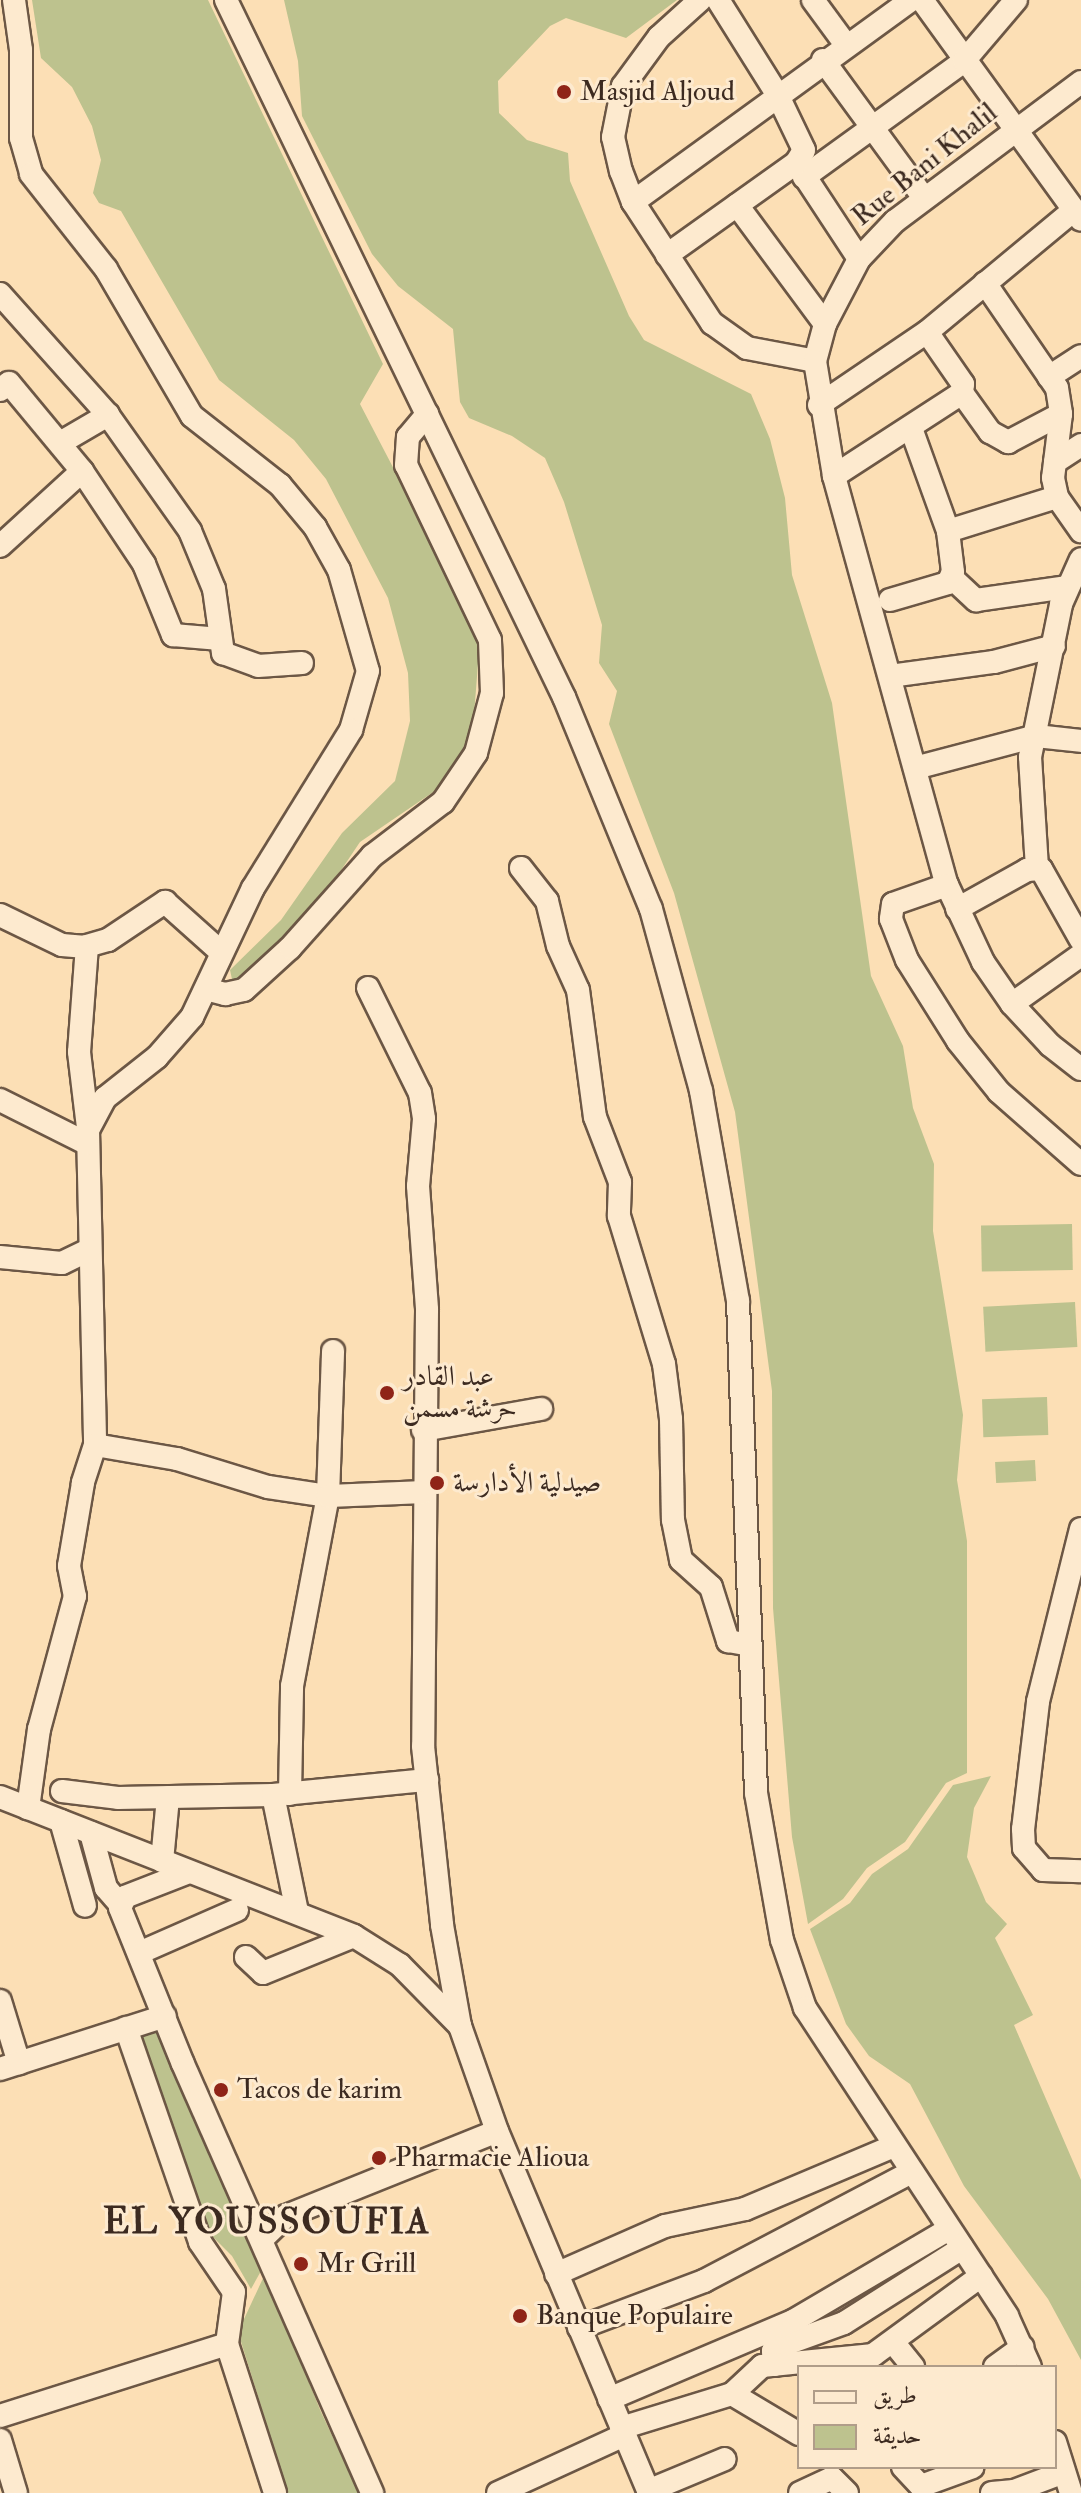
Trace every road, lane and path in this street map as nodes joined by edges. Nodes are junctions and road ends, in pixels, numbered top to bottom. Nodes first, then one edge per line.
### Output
1 (14, 0) edge
2 (226, 0) edge
3 (813, 0) edge
4 (911, 0) edge
5 (922, 0) edge
6 (1016, 0) edge
7 (702, 1) edge
8 (846, 45) junction
9 (823, 60) junction
10 (964, 61) junction
11 (1081, 82) edge
12 (777, 94) junction
13 (873, 126) junction
14 (1016, 129) junction
15 (800, 170) junction
16 (924, 198) junction
17 (633, 202) junction
18 (737, 205) junction
19 (1078, 215) edge
20 (667, 255) junction
21 (859, 259) junction
22 (985, 283) junction
23 (0, 294) edge
24 (825, 324) junction
25 (927, 332) junction
26 (1081, 356) edge
27 (815, 361) junction
28 (1049, 377) junction
29 (0, 390) edge
30 (962, 393) junction
31 (819, 405) junction
32 (427, 414) junction
33 (1061, 414) junction
34 (108, 415) junction
35 (911, 428) junction
36 (60, 443) junction
37 (1081, 445) edge
38 (1055, 462) junction
39 (82, 471) junction
40 (834, 476) junction
41 (1057, 497) junction
42 (948, 531) junction
43 (1081, 531) edge
44 (0, 546) edge
45 (1081, 559) edge
46 (952, 578) junction
47 (1066, 587) junction
48 (890, 600) dead end
49 (220, 639) junction
50 (1054, 646) junction
51 (302, 663) dead end
52 (890, 676) junction
53 (1036, 736) junction
54 (1081, 741) edge
55 (915, 768) junction
56 (521, 868) dead end
57 (1037, 868) junction
58 (947, 885) junction
59 (957, 909) junction
60 (0, 915) edge
61 (1081, 940) edge
62 (87, 946) junction
63 (221, 952) junction
64 (1081, 955) edge
65 (368, 988) dead end
66 (206, 989) junction
67 (1012, 1004) junction
68 (1081, 1069) edge
69 (0, 1100) edge
70 (87, 1136) junction
71 (1081, 1164) edge
72 (89, 1250) junction
73 (0, 1257) edge
74 (333, 1351) dead end
75 (541, 1409) dead end
76 (423, 1430) junction
77 (95, 1445) junction
78 (425, 1492) junction
79 (328, 1496) junction
80 (1081, 1529) edge
81 (751, 1645) junction
82 (427, 1780) junction
83 (62, 1791) dead end
84 (281, 1795) junction
85 (0, 1797) edge
86 (168, 1797) junction
87 (28, 1808) junction
88 (61, 1821) junction
89 (91, 1833) junction
90 (162, 1861) junction
91 (1081, 1871) edge
92 (189, 1872) junction
93 (120, 1904) junction
94 (85, 1906) dead end
95 (237, 1910) dead end
96 (297, 1912) junction
97 (354, 1936) junction
98 (139, 1953) junction
99 (246, 1957) dead end
100 (0, 2001) edge
101 (165, 2016) junction
102 (460, 2026) junction
103 (126, 2028) junction
104 (10, 2066) edge
105 (497, 2131) junction
106 (894, 2146) junction
107 (912, 2172) junction
108 (949, 2229) junction
109 (262, 2239) junction
110 (962, 2248) junction
111 (556, 2274) junction
112 (981, 2276) junction
113 (579, 2328) junction
114 (893, 2342) junction
115 (227, 2344) junction
116 (1026, 2357) edge
117 (774, 2365) junction
118 (911, 2365) edge
119 (1001, 2365) edge
120 (732, 2394) junction
121 (609, 2399) junction
122 (0, 2416) edge
123 (623, 2432) junction
124 (797, 2433) edge
125 (0, 2440) edge
126 (1057, 2449) edge
127 (725, 2459) dead end
128 (905, 2469) edge
129 (969, 2469) edge
130 (1067, 2482) edge
131 (688, 2485) edge
132 (923, 2490) edge
133 (649, 2492) edge
134 (16, 2493) edge
135 (275, 2493) edge
136 (372, 2493) edge
137 (498, 2493) edge
138 (800, 2493) edge
139 (847, 2493) edge
140 (992, 2493) edge

1 - 63 street
2 - 32 street
3 - 8 street
4 - 8 street
5 - 10 street
6 - 10 street
7 - 12 street
7 - 17 street
8 - 9 street
9 - 12 street
9 - 13 street
10 - 13 street
10 - 14 street
11 - 14 street, Rue Bani Khalil
12 - 15 street
12 - 17 street
13 - 15 street
13 - 16 street
14 - 16 street, Rue Bani Khalil
14 - 19 street
15 - 18 street
15 - 21 street
16 - 21 street, Rue Bani Khalil
17 - 20 street
18 - 20 street
18 - 24 street
19 - 22 street
20 - 27 street
21 - 24 street, Rue Bani Khalil
22 - 25 street
22 - 28 street
23 - 34 street
24 - 27 street, Rue Bani Khalil
25 - 30 street
25 - 31 street
26 - 28 street
27 - 31 street
28 - 33 street
29 - 36 street
30 - 33 street
30 - 35 street
31 - 40 street
32 - 66 street
32 - 81 street
33 - 38 street
34 - 36 street
34 - 49 street
35 - 40 street
35 - 42 street
36 - 39 street
37 - 38 street
38 - 41 street
39 - 44 street
39 - 49 street
40 - 52 street
41 - 42 street
41 - 43 street
42 - 46 street
45 - 47 street
46 - 47 street
46 - 48 street
47 - 50 street
49 - 51 street
50 - 52 street
50 - 53 street
52 - 55 street
53 - 54 street
53 - 55 street
53 - 57 street
55 - 58 street
56 - 81 street
57 - 59 street
57 - 61 street
58 - 59 street
58 - 71 street
59 - 67 street
60 - 62 street
62 - 63 street
62 - 70 street
63 - 66 street
64 - 67 street
65 - 76 street
66 - 70 street
67 - 68 street
69 - 70 street
70 - 72 street
72 - 73 street
72 - 77 street
74 - 79 street
75 - 76 street
76 - 78 street
77 - 79 street
77 - 87 street
78 - 79 street
78 - 82 street
79 - 84 street
80 - 91 street
81 - 106 street
82 - 84 street
82 - 102 street
83 - 86 street
84 - 86 street
84 - 96 street
85 - 87 street
86 - 90 street
87 - 88 street
88 - 89 street
88 - 94 street
89 - 90 street
89 - 93 street
90 - 92 street
92 - 93 street
92 - 96 street
93 - 98 street
95 - 98 street
96 - 97 street
97 - 99 street
97 - 102 street
98 - 101 street
100 - 104 street
101 - 103 street
101 - 109 street
102 - 105 street
103 - 104 street
103 - 115 street
105 - 109 street
105 - 111 street
106 - 107 street
106 - 111 street
107 - 108 street
107 - 113 street
108 - 110 street
108 - 121 street
109 - 136 street
110 - 112 street
110 - 117 street
111 - 113 street
112 - 114 street
112 - 116 street
113 - 121 street
114 - 117 street
114 - 118 street
115 - 122 street
115 - 135 street
116 - 119 street
117 - 120 street
120 - 123 street
120 - 124 street
121 - 123 street
123 - 133 street
123 - 137 street
125 - 134 street
126 - 130 street
127 - 131 street
128 - 132 street
129 - 132 street
130 - 140 street
131 - 133 street
138 - 139 street

